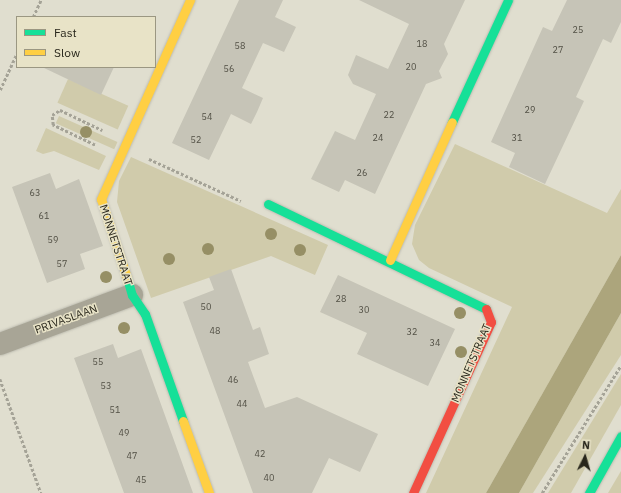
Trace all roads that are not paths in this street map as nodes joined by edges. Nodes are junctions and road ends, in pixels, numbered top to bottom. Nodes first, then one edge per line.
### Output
1 (190, 0) edge
2 (508, 0) edge
3 (268, 204) road end
4 (390, 260) junction
5 (132, 294) junction
6 (0, 344) edge
7 (621, 436) edge
8 (209, 493) edge
9 (413, 493) edge
10 (589, 493) edge

1 - 5 street, MONNETSTRAAT
2 - 4 street
3 - 4 street, MONNETSTRAAT
4 - 9 street, MONNETSTRAAT
5 - 6 street, PRIVASLAAN
5 - 8 street, MONNETSTRAAT
7 - 10 street

